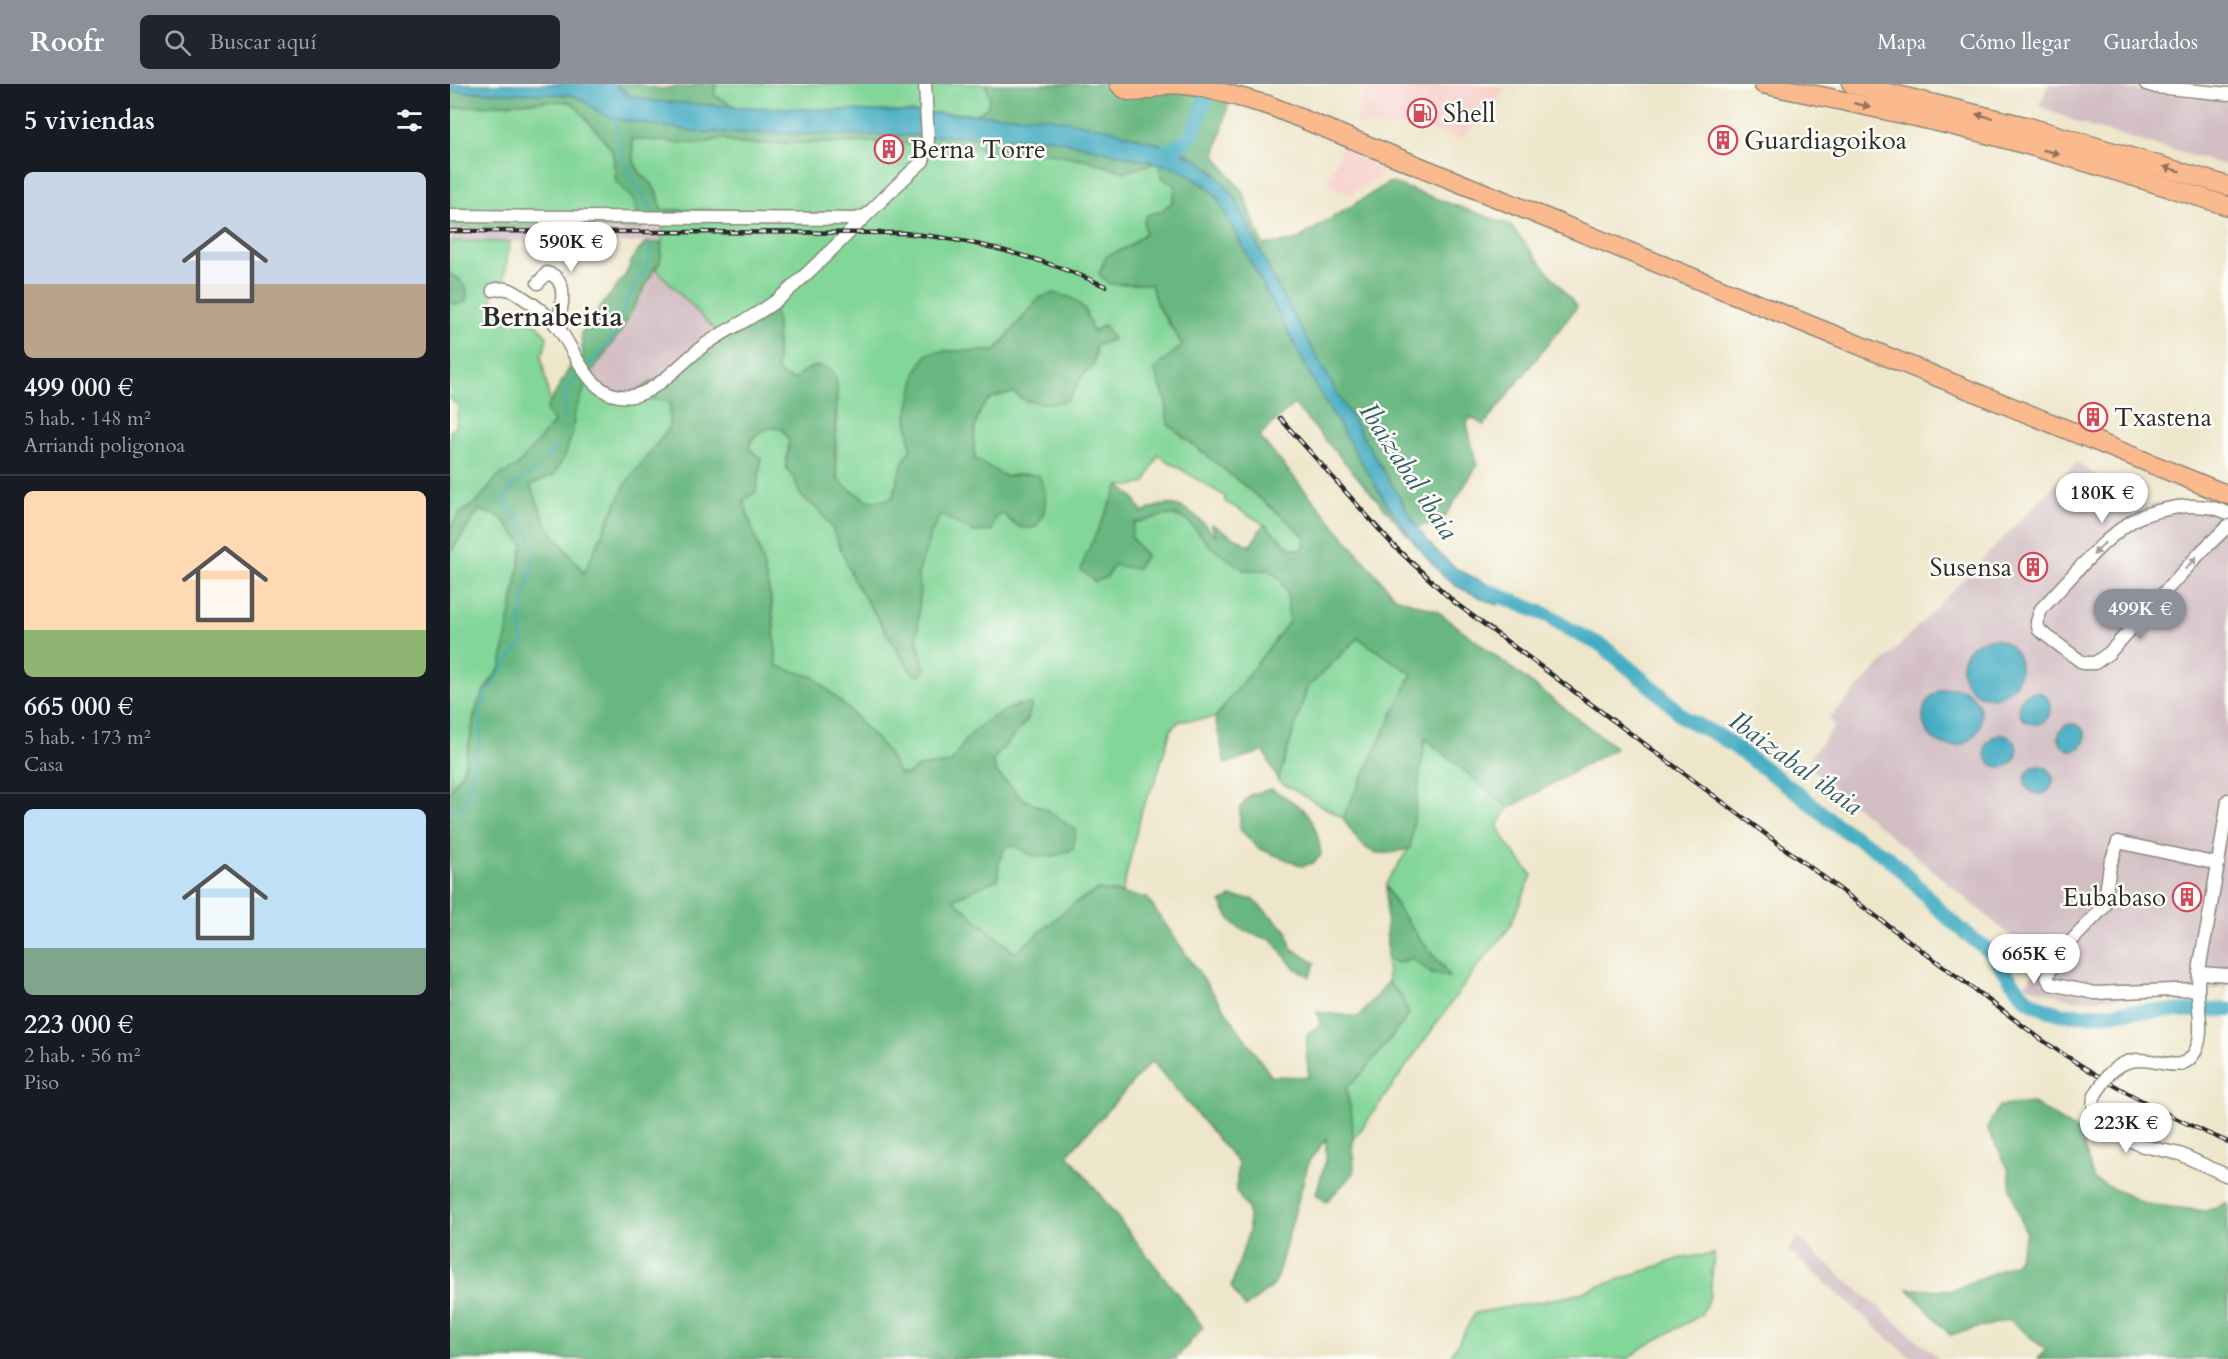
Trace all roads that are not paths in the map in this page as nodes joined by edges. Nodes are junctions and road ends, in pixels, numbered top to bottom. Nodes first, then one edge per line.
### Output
1 (925, 84) edge
2 (1119, 84) edge
3 (1764, 84) edge
4 (1852, 84) edge
5 (2146, 84) edge
6 (1189, 85) edge
7 (1150, 86) edge
8 (2228, 94) edge
9 (2228, 186) edge
10 (2228, 206) edge
11 (868, 214) junction
12 (450, 216) edge
13 (538, 283) dead end
14 (494, 290) dead end
15 (556, 325) junction
16 (2228, 495) edge
17 (2208, 507) junction
18 (2228, 513) edge
19 (2228, 526) edge
20 (2217, 536) junction
21 (2228, 800) edge
22 (2218, 864) junction
23 (2200, 973) junction
24 (2228, 975) edge
25 (2198, 994) junction
26 (2228, 1176) edge

1 - 11 street
2 - 7 highway
3 -> 10 highway
9 -> 4 highway
5 - 8 street
6 - 7 highway
6 - 16 highway
11 - 12 street
11 - 15 street
13 - 15 street
14 - 15 street
17 - 18 street
17 - 20 street
17 -> 20 street
19 - 20 street
21 - 22 street
22 - 23 street
22 - 25 street
23 - 24 street
23 - 25 street
25 - 26 street, bridge

